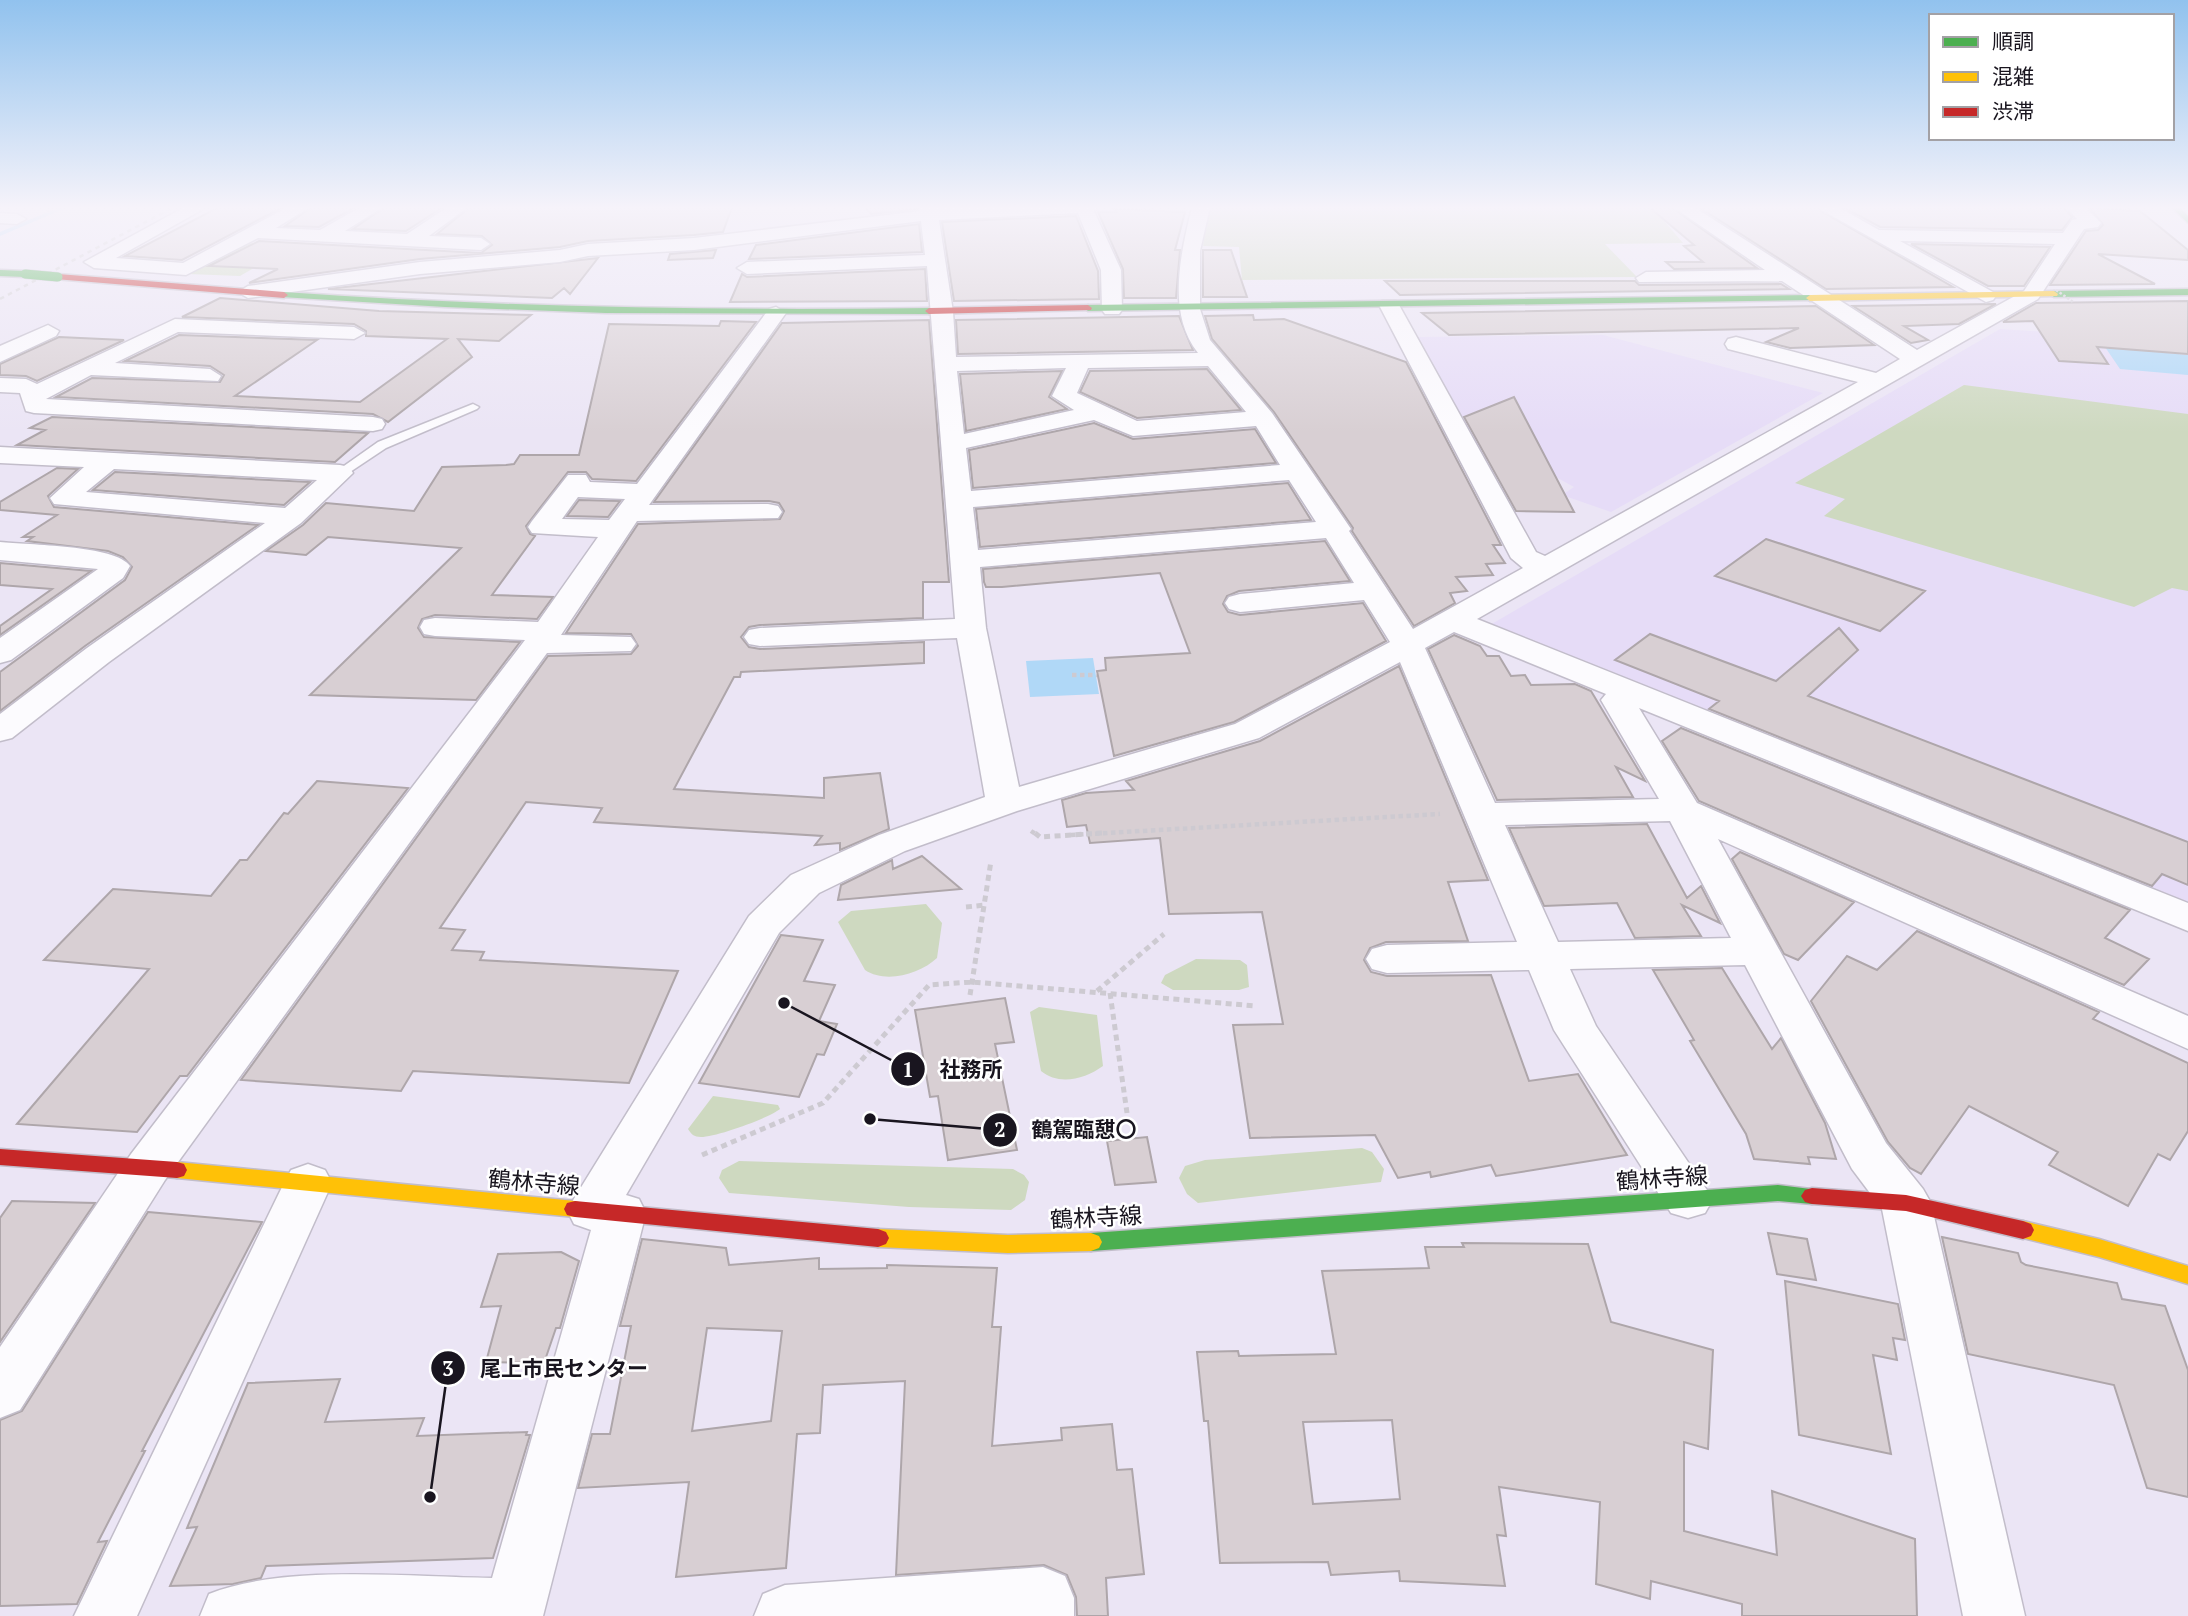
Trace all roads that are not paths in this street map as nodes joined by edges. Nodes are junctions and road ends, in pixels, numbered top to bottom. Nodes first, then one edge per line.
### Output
1 (127, 282) edge
2 (312, 282) edge
3 (789, 282) edge
4 (940, 282) edge
5 (1111, 282) edge
6 (1190, 282) edge
7 (1801, 282) edge
8 (1961, 282) edge
9 (2049, 282) edge
10 (248, 292) junction
11 (2044, 292) junction
12 (2188, 292) edge
13 (1986, 296) junction
14 (1826, 298) junction
15 (1389, 306) junction
16 (1190, 309) junction
17 (1112, 310) junction
18 (943, 312) junction
19 (782, 313) junction
20 (343, 329) dead end
21 (48, 331) dead end
22 (1736, 344) dead end
23 (0, 355) edge
24 (1215, 359) junction
25 (1917, 360) junction
26 (1080, 362) junction
27 (945, 364) junction
28 (88, 368) junction
29 (196, 372) dead end
30 (1880, 382) junction
31 (0, 385) edge
32 (37, 406) junction
33 (472, 407) dead end
34 (1097, 412) junction
35 (1263, 418) junction
36 (373, 424) dead end
37 (952, 444) junction
38 (0, 455) edge
39 (106, 463) junction
40 (1298, 471) junction
41 (340, 473) junction
42 (959, 500) junction
43 (630, 511) junction
44 (291, 517) junction
45 (753, 517) dead end
46 (1337, 529) junction
47 (0, 551) edge
48 (966, 560) junction
49 (1544, 567) junction
50 (1373, 590) junction
51 (1240, 603) dead end
52 (1452, 620) junction
53 (435, 627) dead end
54 (971, 628) junction
55 (760, 637) dead end
56 (542, 638) junction
57 (620, 644) dead end
58 (1408, 645) junction
59 (0, 653) edge
60 (1628, 689) junction
61 (0, 731) edge
62 (999, 805) junction
63 (1683, 810) junction
64 (1483, 813) junction
65 (2188, 918) edge
66 (1759, 951) junction
67 (1544, 955) junction
68 (1387, 959) dead end
69 (2188, 1034) edge
70 (0, 1157) edge
71 (148, 1167) junction
72 (308, 1184) junction
73 (1688, 1199) junction
74 (1906, 1203) junction
75 (606, 1211) junction
76 (2188, 1275) edge
77 (0, 1393) edge
78 (523, 1613) edge
79 (106, 1616) edge
80 (231, 1616) edge
81 (785, 1616) edge
82 (1043, 1616) edge
83 (1994, 1616) edge

1 - 10 main road, bridge
2 - 10 street
3 - 19 street
4 - 18 street
5 - 17 street
6 - 16 street
7 - 14 street
8 - 13 street
9 - 11 street
10 - 19 main road
11 - 12 main road
11 - 13 main road
11 - 25 street
13 - 14 main road
14 - 15 main road
14 - 25 street
15 - 16 main road
15 - 49 street
16 - 17 main road
16 - 24 street
17 - 18 main road
18 - 19 main road
18 - 27 street
19 - 43 street
20 - 28 street
21 - 23 street
22 - 30 street
24 - 26 street
24 - 35 street
25 - 30 street
26 - 27 street
26 - 34 street
27 - 37 street
28 - 29 street
28 - 32 street
30 - 49 street
31 - 32 street
32 - 36 street
33 - 41 lane
34 - 35 street
34 - 37 street
35 - 40 street
37 - 42 street
38 - 39 street
39 - 41 street
39 - 44 street
40 - 42 street
40 - 46 street
41 - 44 street
42 - 48 street
43 - 43 street
43 - 45 street
43 - 56 street
44 - 61 street
46 - 48 street
46 - 50 street
47 - 59 street
48 - 54 street
49 - 52 street
50 - 51 street
50 - 58 street
52 - 58 street
52 - 60 street
53 - 56 street
54 - 55 street
54 - 62 street
56 - 57 street
56 - 71 street
58 - 62 street
58 - 64 street
60 - 63 street
60 - 65 street
62 - 75 street
63 - 64 street
63 - 66 street
63 - 69 street
64 - 67 street
66 - 67 street
66 - 74 street
67 - 68 street
67 - 73 street
70 - 71 main road, 鶴林寺線
71 - 72 main road, 鶴林寺線
71 - 77 street
72 - 75 main road, 鶴林寺線
72 - 79 street
73 - 74 main road, 鶴林寺線
73 - 75 main road, 鶴林寺線
74 - 76 main road, 鶴林寺線
74 - 83 street
75 - 78 street
78 - 80 street
81 - 82 street

